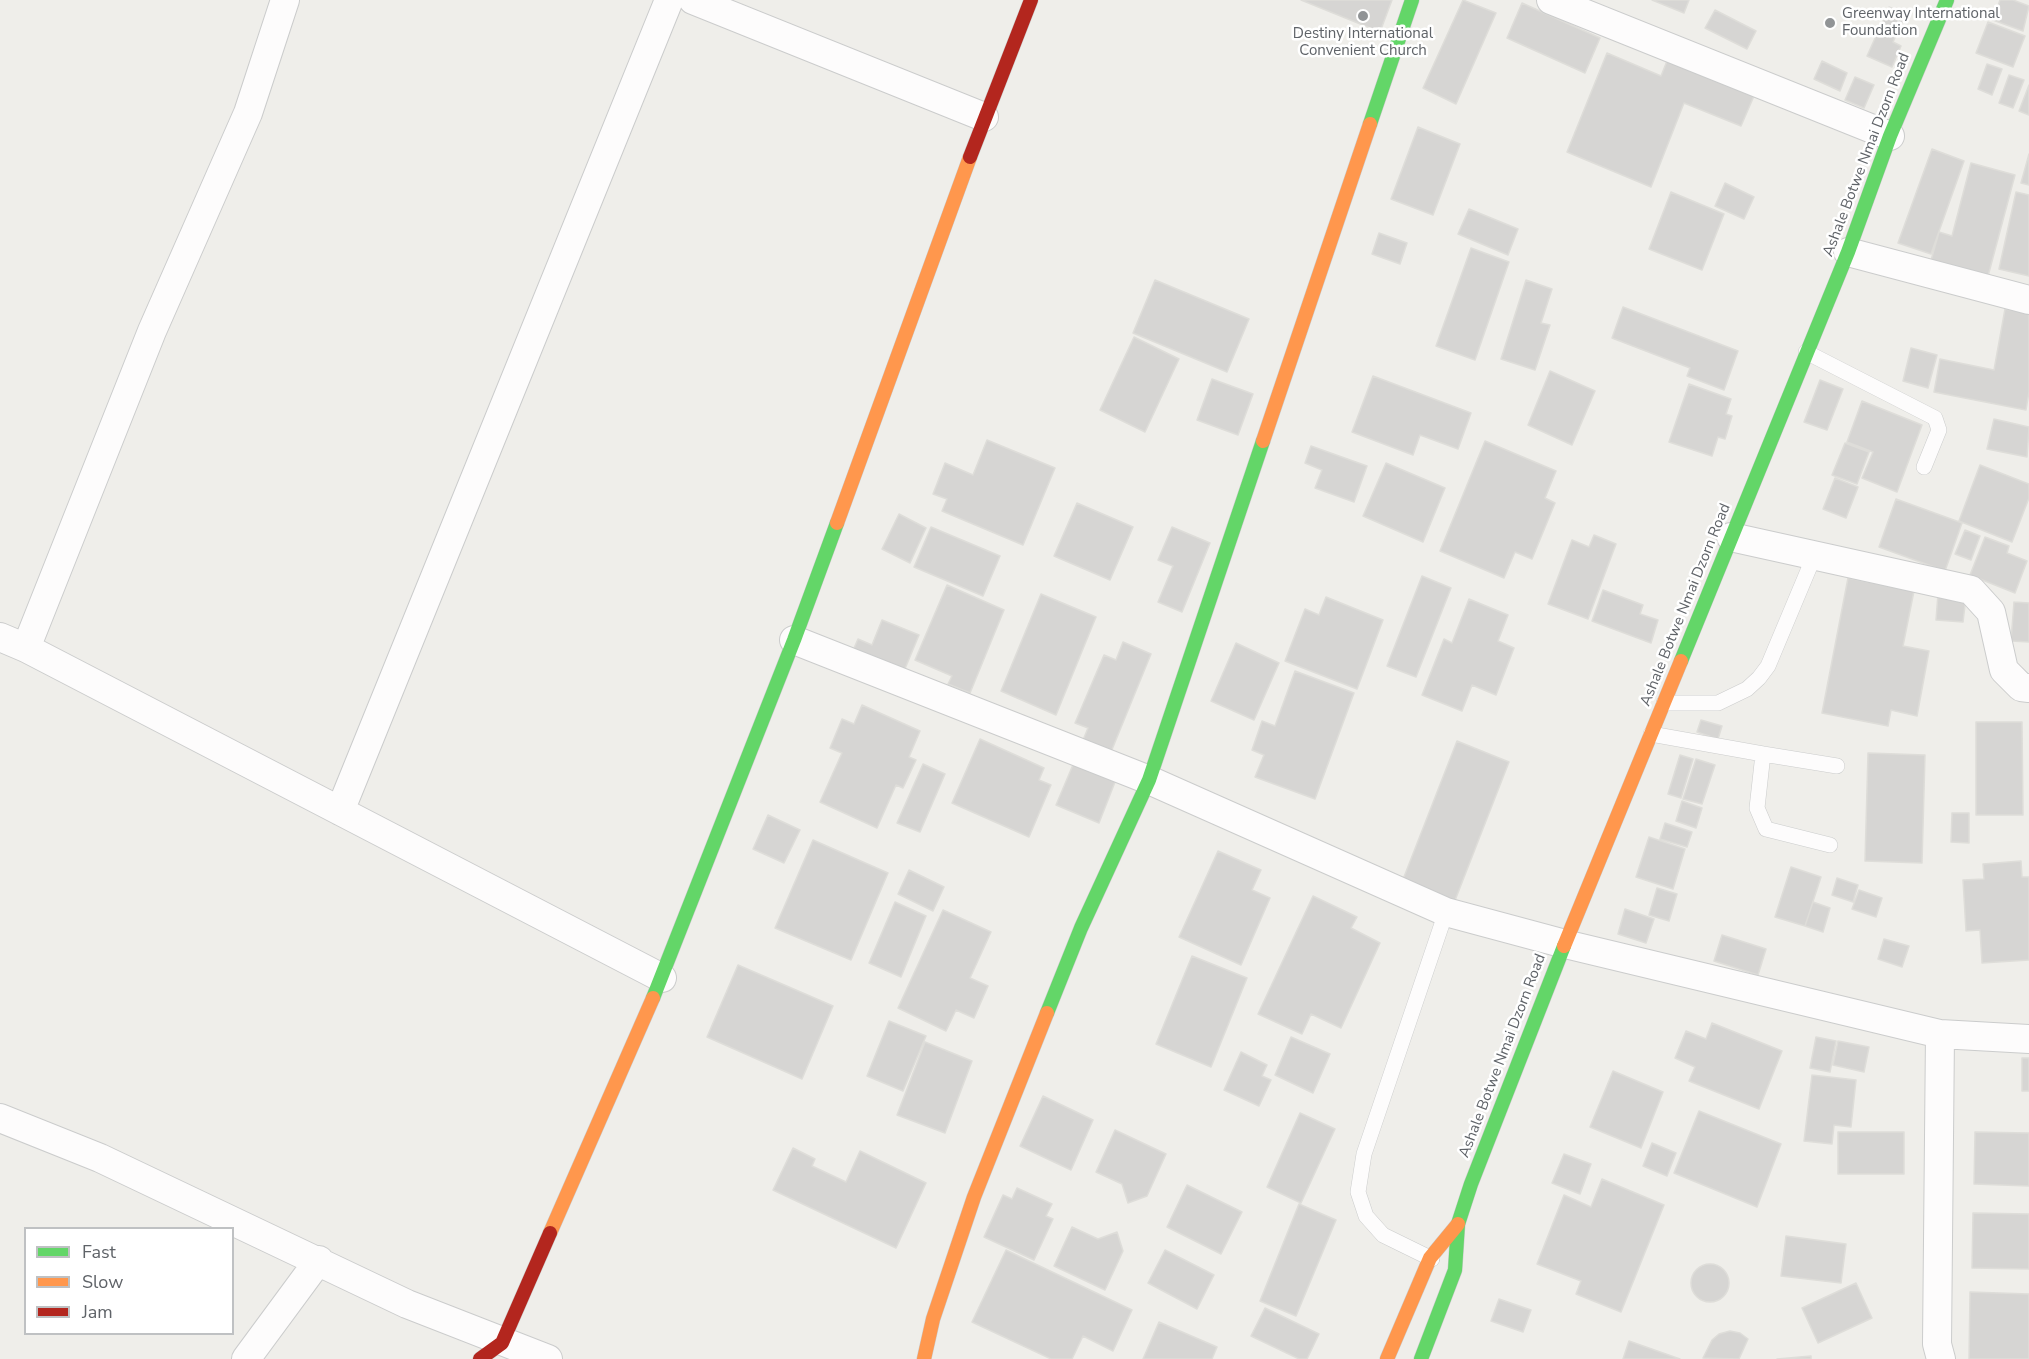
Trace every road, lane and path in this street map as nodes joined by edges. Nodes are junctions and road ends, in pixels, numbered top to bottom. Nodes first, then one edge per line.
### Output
1 (285, 0) edge
2 (669, 0) edge
3 (693, 0) edge
4 (1031, 0) edge
5 (1412, 0) edge
6 (1551, 0) edge
7 (1947, 0) edge
8 (984, 117) junction
9 (1890, 136) junction
10 (1848, 252) junction
11 (2029, 300) edge
12 (1806, 352) junction
13 (1924, 467) dead end
14 (1731, 537) junction
15 (1815, 554) junction
16 (0, 637) edge
17 (794, 640) junction
18 (26, 648) junction
19 (2029, 688) edge
20 (1664, 703) junction
21 (1651, 734) junction
22 (1763, 754) junction
23 (1837, 766) dead end
24 (1149, 780) junction
25 (340, 811) junction
26 (1830, 845) dead end
27 (1446, 912) junction
28 (1564, 944) junction
29 (662, 978) junction
30 (1940, 1034) junction
31 (2029, 1039) edge
32 (0, 1118) edge
33 (1458, 1224) junction
34 (1430, 1258) junction
35 (319, 1260) junction
36 (1455, 1270) junction
37 (491, 1351) edge
38 (246, 1359) edge
39 (548, 1359) edge
40 (924, 1359) edge
41 (1386, 1359) edge
42 (1421, 1359) edge
43 (1941, 1359) edge

1 - 18 street
2 - 25 street
3 - 8 street
4 - 8 street
5 - 24 street
6 - 9 street
7 - 9 street, Ashale Botwe Nmai Dzorn Road
8 - 17 street
9 - 10 street, Ashale Botwe Nmai Dzorn Road
10 - 11 street
10 - 12 street, Ashale Botwe Nmai Dzorn Road
12 - 13 lane
12 - 14 street, Ashale Botwe Nmai Dzorn Road
14 - 15 street
14 - 20 street, Ashale Botwe Nmai Dzorn Road
15 - 19 street
15 - 20 lane
16 - 18 street
17 - 24 street
17 - 29 street
18 - 25 street
20 - 21 street, Ashale Botwe Nmai Dzorn Road
21 - 22 lane
21 - 28 street, Ashale Botwe Nmai Dzorn Road
22 - 23 lane
22 - 26 lane
24 - 27 street
24 - 40 street
25 - 29 street
27 - 28 street
27 - 34 lane
28 - 30 street
28 - 33 street, Ashale Botwe Nmai Dzorn Road
29 - 37 street
30 - 31 street
30 - 43 street
32 - 35 street
33 - 34 street, Ashale Botwe Nmai Dzorn Road
33 - 36 street, Ashale Botwe Nmai Dzorn Road
34 - 36 lane
34 - 41 street, Ashale Botwe Nmai Dzorn Road
35 - 37 street
35 - 38 street
36 - 42 street, Ashale Botwe Nmai Dzorn Road
37 - 39 street

